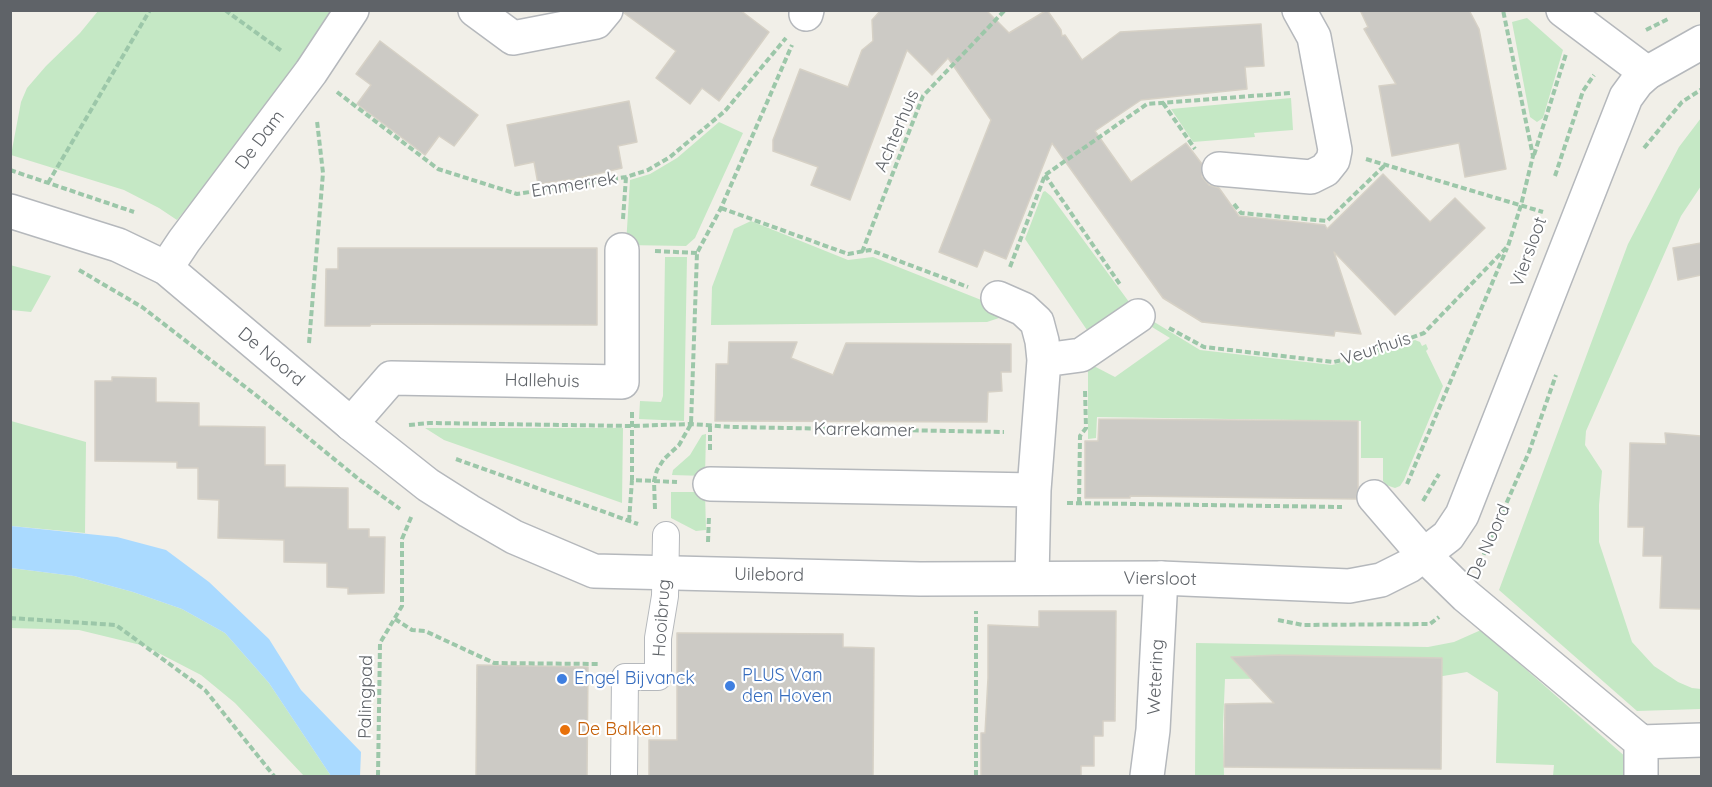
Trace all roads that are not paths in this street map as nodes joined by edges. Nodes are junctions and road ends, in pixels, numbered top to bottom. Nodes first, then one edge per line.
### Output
1 (352, 10) edge
2 (475, 10) edge
3 (606, 10) edge
4 (1299, 10) edge
5 (1570, 16) edge
6 (1701, 42) edge
7 (1647, 73) junction
8 (1219, 169) dead end
9 (10, 211) edge
10 (622, 250) road end
11 (166, 268) junction
12 (998, 298) road end
13 (1142, 310) road end
14 (1044, 360) junction
15 (351, 424) junction
16 (710, 484) dead end
17 (1034, 496) junction
18 (1385, 509) road end
19 (655, 531) road end
20 (514, 537) joint
21 (1424, 555) junction
22 (665, 572) junction
23 (1032, 578) junction
24 (1161, 578) junction
25 (1701, 740) edge
26 (1641, 742) junction
27 (624, 777) edge
28 (1147, 777) edge
29 (1641, 777) edge

1 - 11 street, De Dam
2 - 3 street
4 - 8 street
5 - 7 street
6 - 7 street, Viersloot
7 - 21 street, Viersloot
9 - 11 street, De Noord
10 - 15 street, Hallehuis
11 - 15 street, De Noord
12 - 14 street
13 - 14 street
14 - 17 street
15 - 20 street, De Noord
16 - 17 street
17 - 23 street
18 - 21 street
19 - 22 street, Hooibrug
20 - 22 street, Uilebord
21 - 24 street, Viersloot
21 - 26 street
22 - 23 street, Uilebord
22 - 27 street, Hooibrug
23 - 24 street, Viersloot
24 - 28 street, Wetering
25 - 26 street
26 - 29 street

